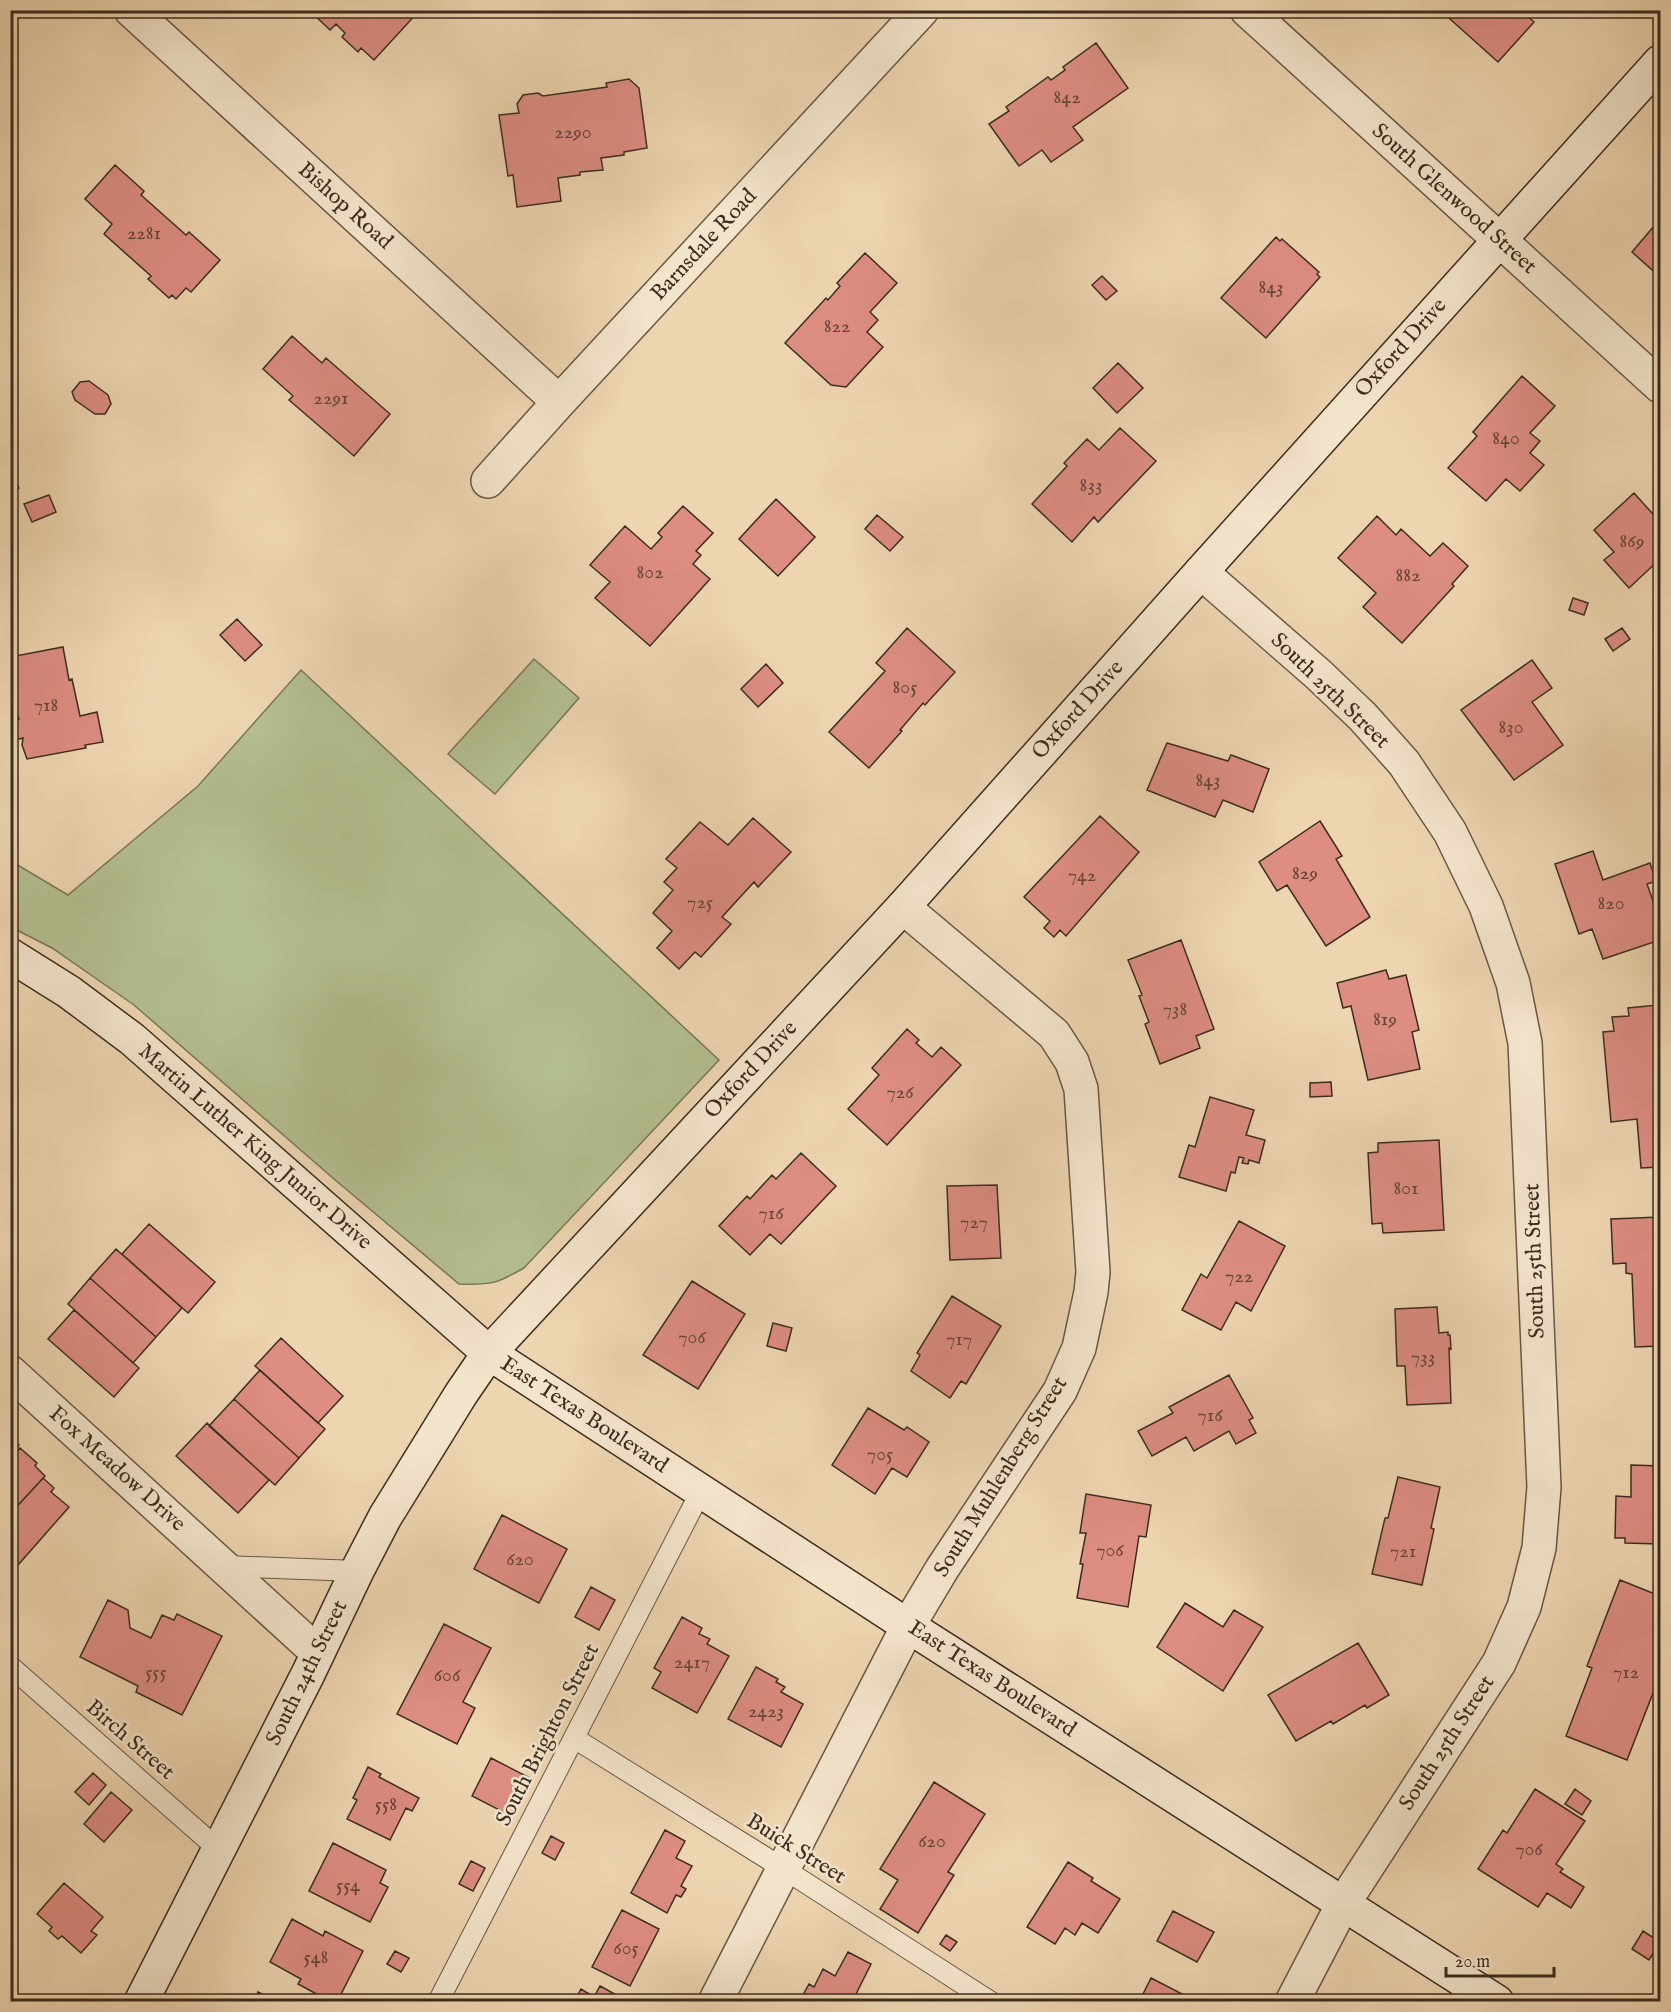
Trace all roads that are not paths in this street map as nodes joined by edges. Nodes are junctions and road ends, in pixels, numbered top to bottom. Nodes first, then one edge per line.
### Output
1 (131, 10) edge
2 (922, 10) edge
3 (1247, 10) edge
4 (1660, 62) edge
5 (1498, 240) junction
6 (1660, 386) edge
7 (559, 402) junction
8 (488, 481) dead end
9 (1201, 572) junction
10 (903, 907) junction
11 (10, 955) edge
12 (489, 1353) junction
13 (10, 1372) edge
14 (701, 1491) junction
15 (224, 1566) junction
16 (357, 1571) junction
17 (909, 1626) junction
18 (317, 1652) junction
19 (10, 1666) edge
20 (574, 1738) junction
21 (219, 1849) junction
22 (784, 1869) junction
23 (1343, 1904) junction
24 (141, 2001) edge
25 (438, 2001) edge
26 (715, 2001) edge
27 (991, 2001) edge
28 (1292, 2001) edge
29 (1497, 2001) edge

1 - 7 street, Bishop Road
2 - 7 street, Barnsdale Road
3 - 5 street, South Glenwood Street
4 - 5 street, Oxford Drive
5 - 6 street, South Glenwood Street
5 - 9 street, Oxford Drive
7 - 8 street, Barnsdale Road
9 - 10 street, Oxford Drive
9 - 23 street, South 25th Street
10 - 12 street, Oxford Drive
10 - 17 street, South Muhlenberg Street
11 - 12 street, Martin Luther King Junior Drive
12 - 14 street, East Texas Boulevard
12 - 16 street, South 24th Street
13 - 15 street, Fox Meadow Drive
14 - 17 street, East Texas Boulevard
14 - 20 lane, South Brighton Street
15 - 16 lane
15 - 18 street, Fox Meadow Drive
16 - 18 street, South 24th Street
17 - 22 street, South Muhlenberg Street
17 - 23 street, East Texas Boulevard
18 - 21 street, South 24th Street
19 - 21 lane, Birch Street
20 - 22 lane, Buick Street
20 - 25 lane, South Brighton Street
21 - 24 street, South 24th Street
22 - 26 street, South Muhlenberg Street
22 - 27 lane, Buick Street
23 - 28 street, South 25th Street
23 - 29 street, East Texas Boulevard

